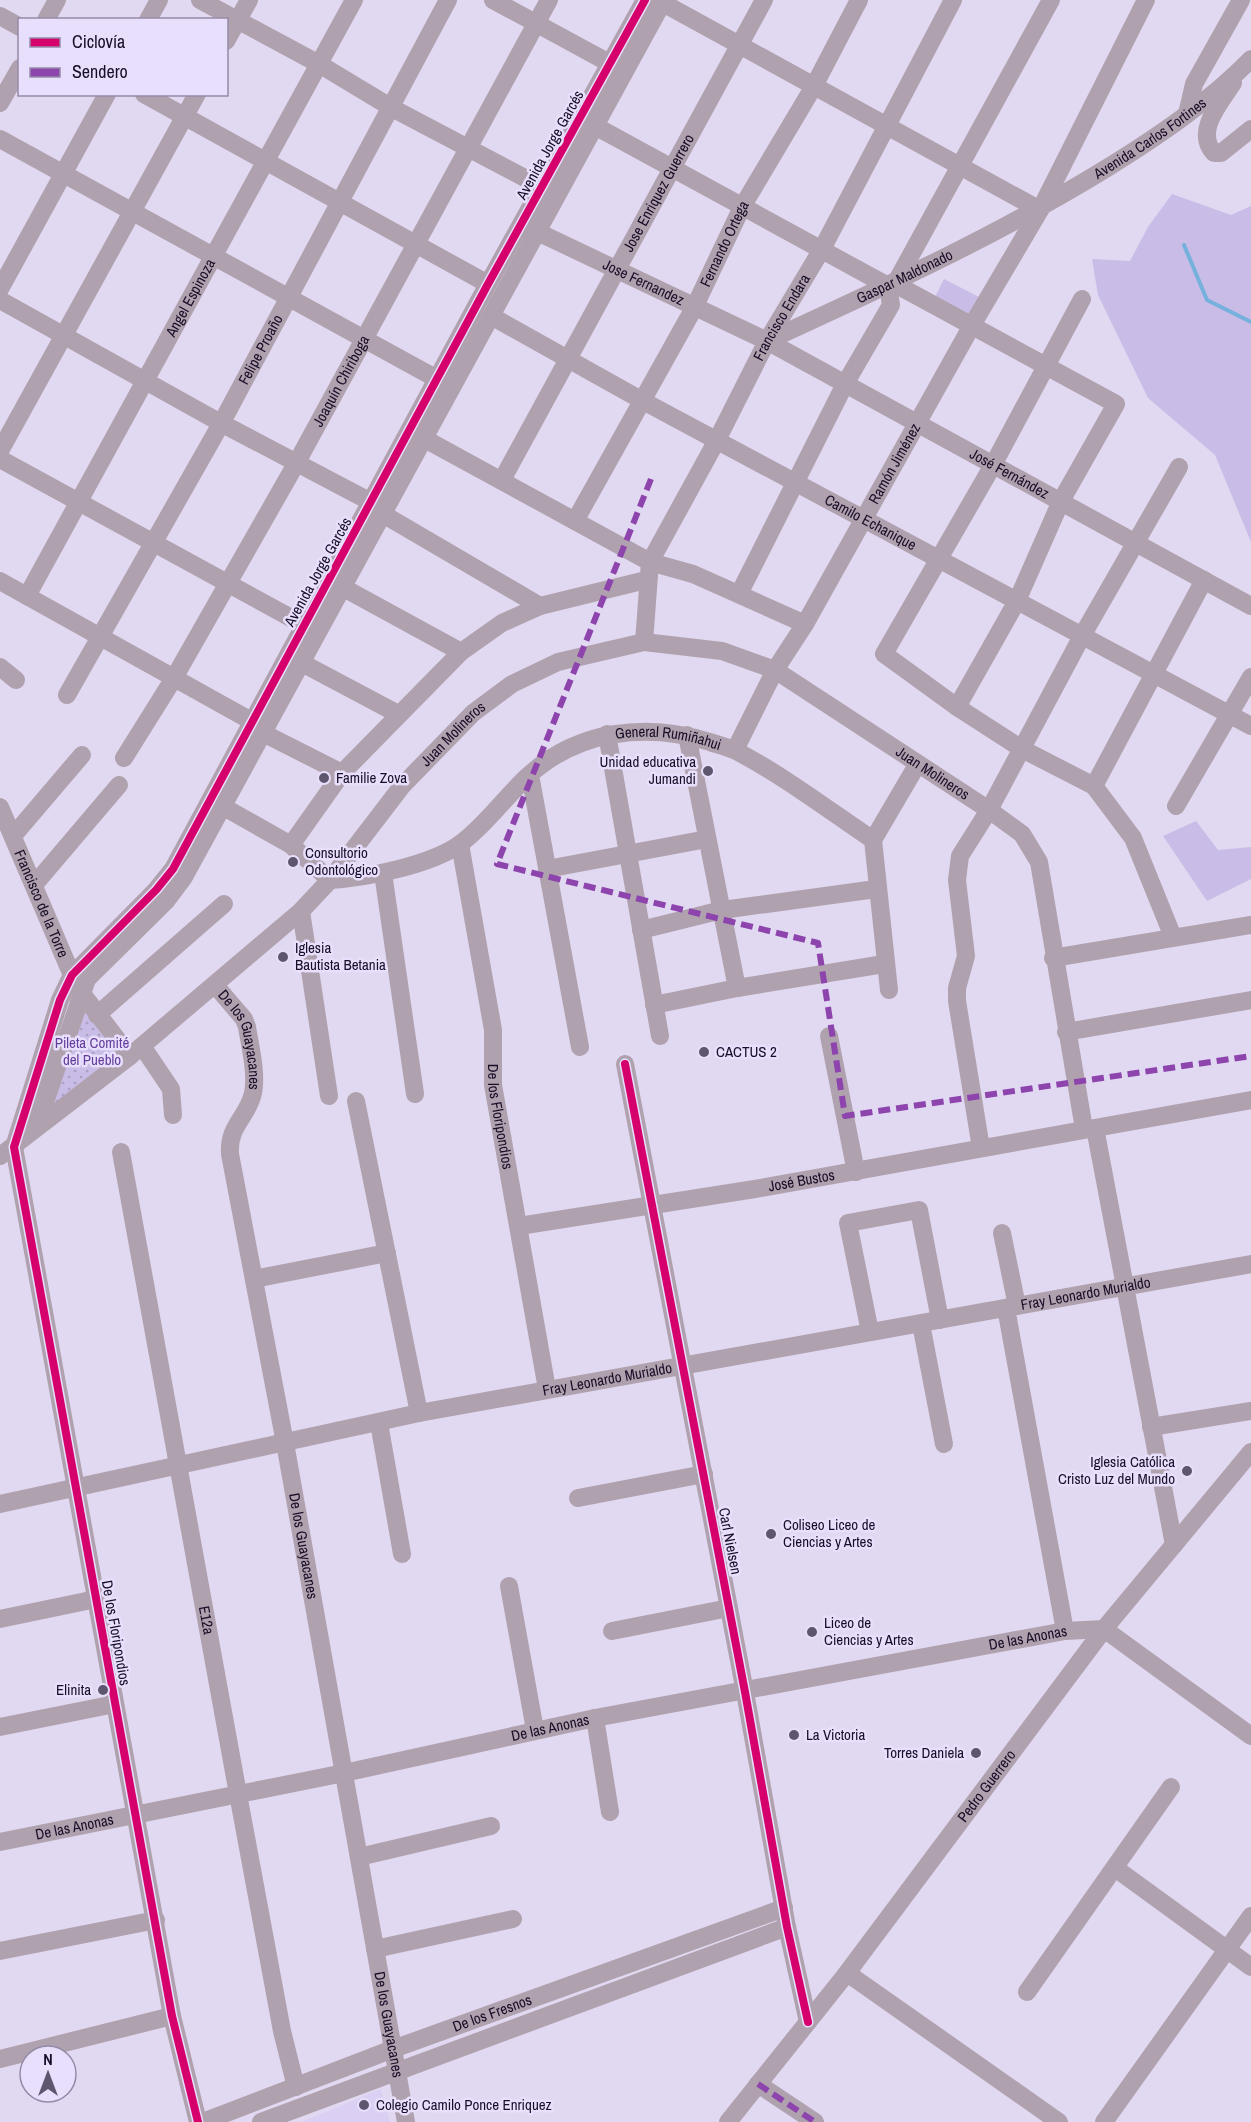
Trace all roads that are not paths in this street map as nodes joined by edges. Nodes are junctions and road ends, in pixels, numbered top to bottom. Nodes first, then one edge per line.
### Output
1 (57, 0) edge
2 (159, 0) edge
3 (200, 0) edge
4 (249, 0) edge
5 (354, 0) edge
6 (448, 0) edge
7 (493, 0) edge
8 (549, 0) edge
9 (765, 0) edge
10 (859, 0) edge
11 (953, 0) edge
12 (1051, 0) edge
13 (1146, 0) edge
14 (657, 1) edge
15 (1237, 1) edge
16 (0, 16) edge
17 (47, 18) edge
18 (149, 18) edge
19 (238, 21) junction
20 (536, 24) junction
21 (18, 26) edge
22 (228, 38) edge
23 (740, 45) junction
24 (1247, 63) edge
25 (319, 64) junction
26 (611, 64) junction
27 (18, 72) edge
28 (814, 86) junction
29 (106, 96) edge
30 (147, 96) edge
31 (196, 96) edge
32 (0, 103) edge
33 (392, 108) junction
34 (1187, 114) junction
35 (184, 117) junction
36 (595, 126) junction
37 (887, 126) junction
38 (1251, 129) edge
39 (0, 139) edge
40 (468, 148) junction
41 (266, 162) junction
42 (960, 165) junction
43 (674, 168) junction
44 (64, 173) junction
45 (542, 187) junction
46 (340, 202) junction
47 (742, 207) junction
48 (1040, 210) junction
49 (132, 211) junction
50 (529, 228) junction
51 (415, 244) junction
52 (822, 249) junction
53 (213, 256) junction
54 (616, 270) junction
55 (488, 284) junction
56 (892, 284) junction
57 (0, 289) edge
58 (288, 298) junction
59 (1082, 299) dead end
60 (0, 300) edge
61 (694, 308) junction
62 (491, 316) junction
63 (971, 327) junction
64 (64, 335) junction
65 (364, 339) junction
66 (767, 341) junction
67 (567, 359) junction
68 (1046, 368) junction
69 (437, 379) junction
70 (146, 380) junction
71 (845, 384) junction
72 (643, 400) junction
73 (222, 422) junction
74 (917, 423) junction
75 (423, 438) junction
76 (717, 440) junction
77 (0, 451) edge
78 (0, 459) edge
79 (297, 462) junction
80 (993, 465) junction
81 (1179, 467) dead end
82 (502, 480) junction
83 (795, 482) junction
84 (1061, 501) junction
85 (78, 502) junction
86 (376, 508) junction
87 (864, 519) junction
88 (575, 522) junction
89 (152, 542) junction
90 (1136, 542) junction
91 (938, 559) junction
92 (648, 571) junction
93 (1204, 580) junction
94 (0, 581) edge
95 (226, 583) junction
96 (342, 587) junction
97 (739, 594) junction
98 (27, 596) junction
99 (1017, 601) junction
100 (540, 606) junction
101 (1251, 606) edge
102 (805, 624) junction
103 (304, 625) junction
104 (1082, 636) junction
105 (99, 637) junction
106 (644, 642) junction
107 (461, 652) junction
108 (302, 663) junction
109 (0, 667) edge
110 (775, 669) junction
111 (1154, 674) junction
112 (1251, 677) edge
113 (174, 678) junction
114 (16, 680) dead end
115 (67, 695) dead end
116 (957, 707) junction
117 (1230, 713) junction
118 (398, 714) junction
119 (1251, 726) edge
120 (258, 728) junction
121 (607, 734) junction
122 (687, 735) junction
123 (1022, 749) junction
124 (735, 750) junction
125 (82, 755) dead end
126 (124, 758) dead end
127 (917, 765) junction
128 (342, 773) junction
129 (530, 775) junction
130 (119, 784) dead end
131 (1094, 786) junction
132 (222, 806) junction
133 (1176, 806) dead end
134 (0, 807) edge
135 (989, 810) junction
136 (13, 836) junction
137 (707, 839) junction
138 (873, 840) junction
139 (460, 844) junction
140 (291, 845) junction
141 (627, 854) junction
142 (547, 869) junction
143 (383, 873) junction
144 (330, 880) junction
145 (34, 885) junction
146 (876, 889) junction
147 (224, 904) dead end
148 (722, 910) junction
149 (301, 911) junction
150 (1251, 925) edge
151 (641, 930) junction
152 (1173, 937) junction
153 (1060, 957) junction
154 (884, 964) junction
155 (72, 975) junction
156 (215, 985) junction
157 (737, 988) junction
158 (889, 990) dead end
159 (81, 994) junction
160 (1251, 1000) edge
161 (654, 1005) junction
162 (97, 1014) junction
163 (1066, 1032) junction
164 (660, 1036) dead end
165 (829, 1036) dead end
166 (580, 1047) dead end
167 (136, 1051) junction
168 (626, 1064) dead end
169 (415, 1094) dead end
170 (329, 1096) dead end
171 (1251, 1100) edge
172 (356, 1101) dead end
173 (173, 1115) dead end
174 (1089, 1128) junction
175 (981, 1148) junction
176 (7, 1152) edge
177 (120, 1152) dead end
178 (856, 1172) junction
179 (652, 1204) junction
180 (519, 1226) junction
181 (1002, 1233) dead end
182 (387, 1253) junction
183 (1251, 1264) edge
184 (254, 1279) junction
185 (1125, 1286) junction
186 (1011, 1307) junction
187 (940, 1320) junction
188 (921, 1324) junction
189 (870, 1332) junction
190 (683, 1366) junction
191 (547, 1389) junction
192 (1251, 1411) edge
193 (419, 1413) junction
194 (379, 1423) junction
195 (1151, 1427) junction
196 (285, 1443) junction
197 (944, 1444) dead end
198 (1251, 1452) edge
199 (177, 1466) junction
200 (704, 1474) junction
201 (76, 1487) junction
202 (578, 1498) dead end
203 (0, 1503) edge
204 (1174, 1545) junction
205 (402, 1554) dead end
206 (509, 1586) dead end
207 (96, 1599) junction
208 (729, 1608) junction
209 (0, 1619) edge
210 (1104, 1629) junction
211 (1065, 1630) junction
212 (612, 1631) dead end
213 (745, 1692) junction
214 (115, 1704) junction
215 (595, 1718) junction
216 (0, 1727) edge
217 (535, 1730) junction
218 (1251, 1736) edge
219 (344, 1773) junction
220 (1171, 1787) dead end
221 (238, 1794) junction
222 (610, 1812) dead end
223 (135, 1815) junction
224 (491, 1826) dead end
225 (0, 1842) edge
226 (359, 1857) junction
227 (1115, 1868) junction
228 (784, 1908) junction
229 (1251, 1916) edge
230 (513, 1919) dead end
231 (156, 1920) junction
232 (787, 1927) junction
233 (375, 1949) junction
234 (1226, 1949) junction
235 (0, 1951) edge
236 (1251, 1967) edge
237 (847, 1974) junction
238 (596, 1976) junction
239 (1027, 1992) dead end
240 (604, 1995) junction
241 (172, 2016) junction
242 (474, 2020) junction
243 (808, 2022) junction
244 (481, 2040) junction
245 (393, 2049) junction
246 (0, 2059) edge
247 (396, 2071) junction
248 (758, 2084) junction
249 (296, 2087) junction
250 (1037, 2116) edge
251 (198, 2122) edge
252 (203, 2122) edge
253 (261, 2122) edge
254 (406, 2122) edge
255 (728, 2122) edge
256 (815, 2122) edge
257 (1059, 2122) edge
258 (1104, 2122) edge

1 - 17 street
2 - 18 street
3 - 19 street
4 - 19 street
5 - 25 street, Angel Espinoza
6 - 33 street, Felipe Proaño
7 - 20 street
8 - 20 street, Joaquín Chiriboga
9 - 23 street, Jose Enriquez Guerrero
10 - 28 street, Fernando Ortega
11 - 37 street, Francisco Endara
12 - 42 street
13 - 48 street, Ramón Jiménez
14 - 23 street
14 - 26 street, Avenida Jorge Garcés
14 - 36 street, Avenida Jorge Garcés
15 - 34 street
16 - 21 street
19 - 22 street
19 - 25 street
20 - 26 street
20 - 40 street, Joaquín Chiriboga
23 - 28 street
23 - 43 street, Jose Enriquez Guerrero
24 - 34 street, Avenida Carlos Fortines
24 - 38 street
25 - 33 street
25 - 41 street, Angel Espinoza
26 - 45 street, Avenida Jorge Garcés
27 - 32 street
28 - 37 street
28 - 47 street, Fernando Ortega
29 - 44 street
30 - 35 street
31 - 35 street
33 - 40 street
33 - 46 street, Felipe Proaño
34 - 48 street, Avenida Carlos Fortines
35 - 41 street
35 - 49 street
36 - 43 street
36 - 50 street, Avenida Jorge Garcés
37 - 42 street
37 - 52 street, Francisco Endara
39 - 44 street
40 - 45 street
40 - 51 street, Joaquín Chiriboga
41 - 46 street
41 - 53 street, Angel Espinoza
42 - 48 street
42 - 56 street
43 - 47 street
43 - 54 street, Jose Enriquez Guerrero
44 - 49 street
44 - 57 street
45 - 50 street, Avenida Jorge Garcés
46 - 51 street
46 - 58 street, Felipe Proaño
47 - 52 street
47 - 61 street, Fernando Ortega
48 - 56 street, Gaspar Maldonado
48 - 63 street, Ramón Jiménez
49 - 53 street
49 - 64 street
50 - 54 street, Jose Fernandez
50 - 55 street, Avenida Jorge Garcés
50 - 62 street, Avenida Jorge Garcés
51 - 55 street
51 - 65 street, Joaquín Chiriboga
52 - 56 street
52 - 66 street, Francisco Endara
53 - 58 street
53 - 70 street, Angel Espinoza
54 - 61 street, Jose Fernandez
54 - 67 street, Jose Enriquez Guerrero
55 - 69 street, Avenida Jorge Garcés
56 - 63 street
56 - 66 street, Gaspar Maldonado
56 - 71 street
58 - 65 street
58 - 73 street, Felipe Proaño
59 - 68 street
60 - 64 street
61 - 66 street, Jose Fernandez
61 - 72 street, Fernando Ortega
62 - 67 street, Camilo Echanique
62 - 75 street, Avenida Jorge Garcés
63 - 68 street
63 - 74 street, Ramón Jiménez
64 - 70 street
64 - 77 street
65 - 69 street
65 - 79 street, Joaquín Chiriboga
66 - 71 street, José Fernández
66 - 76 street, Francisco Endara
67 - 72 street, Camilo Echanique
67 - 82 street, Jose Enriquez Guerrero
68 - 80 street
68 - 84 street
69 - 86 street, Avenida Jorge Garcés
70 - 73 street
70 - 85 street, Angel Espinoza
71 - 74 street, José Fernández
71 - 83 street
72 - 76 street, Camilo Echanique
72 - 88 street, Fernando Ortega
73 - 79 street
73 - 89 street, Felipe Proaño
74 - 80 street, José Fernández
74 - 87 street, Ramón Jiménez
75 - 82 street
75 - 86 street, Avenida Jorge Garcés
76 - 83 street, Camilo Echanique
76 - 92 street, Francisco Endara
78 - 85 street
79 - 86 street
79 - 95 street, Joaquín Chiriboga
80 - 84 street, José Fernández
80 - 91 street
81 - 90 street
82 - 88 street
83 - 87 street, Camilo Echanique
83 - 97 street
84 - 90 street, José Fernández
84 - 99 street
85 - 89 street
85 - 98 street, Angel Espinoza
86 - 96 street, Avenida Jorge Garcés
86 - 100 street
86 - 103 street, Avenida Jorge Garcés
87 - 91 street, Camilo Echanique
87 - 102 street, Ramón Jiménez
88 - 92 street
89 - 95 street
89 - 105 street, Felipe Proaño
90 - 93 street, José Fernández
90 - 104 street
91 - 99 street, Camilo Echanique
91 - 116 street
92 - 97 street
92 - 100 street
92 - 106 street, Francisco Endara
93 - 101 street, José Fernández
93 - 111 street
94 - 98 street
95 - 103 street
95 - 113 street, Joaquín Chiriboga
96 - 107 street
96 - 108 street, Avenida Jorge Garcés
97 - 102 street
98 - 105 street
99 - 104 street, Camilo Echanique
99 - 116 street
100 - 107 street
102 - 110 street, Ramón Jiménez
103 - 120 street, Avenida Jorge Garcés
104 - 111 street, Camilo Echanique
104 - 123 street
105 - 113 street
105 - 115 street, Felipe Proaño
106 - 110 street, Juan Molineros
106 - 144 street, Juan Molineros
107 - 118 street
108 - 118 street
108 - 120 street, Avenida Jorge Garcés
109 - 114 street
110 - 124 street, Ramón Jiménez
110 - 127 street, Juan Molineros
111 - 117 street, Camilo Echanique
111 - 131 street
112 - 117 street
113 - 120 street
113 - 126 street, Joaquín Chiriboga
116 - 123 street
117 - 119 street, Camilo Echanique
117 - 133 street
118 - 128 street
120 - 128 street
120 - 132 street, Avenida Jorge Garcés
120 - 155 street, Avenida Jorge Garcés
121 - 122 street, General Rumiñahui
121 - 129 street, General Rumiñahui
121 - 141 street
122 - 124 street, General Rumiñahui
122 - 137 street
123 - 131 street
123 - 135 street
124 - 138 street, General Rumiñahui
125 - 136 street
127 - 135 street, Juan Molineros
127 - 138 street
128 - 140 street
129 - 139 street, General Rumiñahui
129 - 142 street
130 - 145 street
131 - 152 street
132 - 140 street
132 - 159 street, Avenida Jorge Garcés
134 - 136 street, Francisco de la Torre
135 - 153 street, Juan Molineros
135 - 175 street
136 - 145 street, Francisco de la Torre
137 - 141 street
137 - 148 street
138 - 146 street
139 - 143 street, General Rumiñahui
139 - 180 street, De los Floripondios
140 - 144 street
141 - 142 street
141 - 151 street
142 - 166 street
143 - 144 street, General Rumiñahui
143 - 169 street
144 - 149 street, Juan Molineros
145 - 155 street, Francisco de la Torre
146 - 148 street
146 - 154 street
147 - 162 street
148 - 151 street
148 - 157 street
149 - 156 street, Juan Molineros
149 - 170 street
150 - 152 street
151 - 161 street
152 - 153 street
153 - 163 street, Juan Molineros
154 - 157 street
154 - 158 street
155 - 159 street, Francisco de la Torre
155 - 176 street, Avenida Jorge Garcés
156 - 167 street, Juan Molineros
156 - 184 street, De los Guayacanes
157 - 161 street
159 - 162 street, Francisco de la Torre
159 - 176 street, Avenida Jorge Garcés
160 - 163 street
161 - 164 street
162 - 167 street, Francisco de la Torre
163 - 174 street, Juan Molineros
165 - 178 street
167 - 173 street, Francisco de la Torre
167 - 176 street, Juan Molineros
168 - 179 street, Carl Nielsen
171 - 174 street, José Bustos
172 - 182 street
174 - 175 street, José Bustos
174 - 185 street, Juan Molineros
175 - 178 street, José Bustos
176 - 201 street, De los Floripondios
177 - 199 street, E12a
178 - 179 street, José Bustos
179 - 180 street, José Bustos
179 - 190 street, Carl Nielsen
180 - 191 street, De los Floripondios
181 - 186 street
182 - 184 street
182 - 193 street
183 - 185 street, Fray Leonardo Murialdo
184 - 196 street, De los Guayacanes
185 - 186 street, Fray Leonardo Murialdo
185 - 195 street, Juan Molineros
186 - 187 street, Fray Leonardo Murialdo
186 - 211 street
187 - 188 street, Fray Leonardo Murialdo
187 - 189 street
188 - 189 street, Fray Leonardo Murialdo
188 - 197 street
189 - 190 street, Fray Leonardo Murialdo
190 - 191 street, Fray Leonardo Murialdo
190 - 200 street, Carl Nielsen
191 - 193 street, Fray Leonardo Murialdo
192 - 195 street
193 - 194 street, Fray Leonardo Murialdo
194 - 196 street, Fray Leonardo Murialdo
194 - 205 street
195 - 204 street, Juan Molineros
196 - 199 street, Fray Leonardo Murialdo
196 - 219 street, De los Guayacanes
198 - 204 street, Pedro Guerrero
199 - 201 street, Fray Leonardo Murialdo
199 - 221 street, E12a
200 - 202 street
200 - 208 street, Carl Nielsen
201 - 203 street, Fray Leonardo Murialdo
201 - 207 street, De los Floripondios
204 - 210 street, Pedro Guerrero
206 - 217 street
207 - 209 street
207 - 214 street, De los Floripondios
208 - 212 street
208 - 213 street, Carl Nielsen
210 - 211 street, De las Anonas
210 - 218 street
210 - 237 street, Pedro Guerrero
211 - 213 street, De las Anonas
213 - 215 street, De las Anonas
213 - 228 street, Carl Nielsen
214 - 216 street
214 - 223 street, De los Floripondios
215 - 217 street, De las Anonas
215 - 222 street
217 - 219 street, De las Anonas
219 - 221 street, De las Anonas
219 - 226 street, De los Guayacanes
220 - 227 street
221 - 223 street, De las Anonas
221 - 249 street, E12a
223 - 225 street, De las Anonas
223 - 231 street, De los Floripondios
224 - 226 street
226 - 233 street, De los Guayacanes
227 - 234 street
227 - 239 street
228 - 232 street, Carl Nielsen
228 - 238 street, De los Fresnos
229 - 234 street
230 - 233 street
231 - 235 street
231 - 241 street, De los Floripondios
232 - 240 street, De los Fresnos
232 - 243 street, Carl Nielsen
233 - 245 street, De los Guayacanes
234 - 236 street
234 - 258 street
237 - 243 street, Pedro Guerrero
237 - 250 street
238 - 240 street
238 - 242 street, De los Fresnos
240 - 244 street, De los Fresnos
241 - 246 street
241 - 251 street, De los Floripondios
242 - 244 street
242 - 245 street, De los Fresnos
243 - 248 street, Pedro Guerrero
244 - 247 street, De los Fresnos
245 - 247 street, De los Guayacanes
245 - 249 street, De los Fresnos
247 - 253 street, De los Fresnos
247 - 254 street, De los Guayacanes
248 - 255 street, Pedro Guerrero
248 - 256 street
249 - 252 street, De los Fresnos
250 - 257 street

